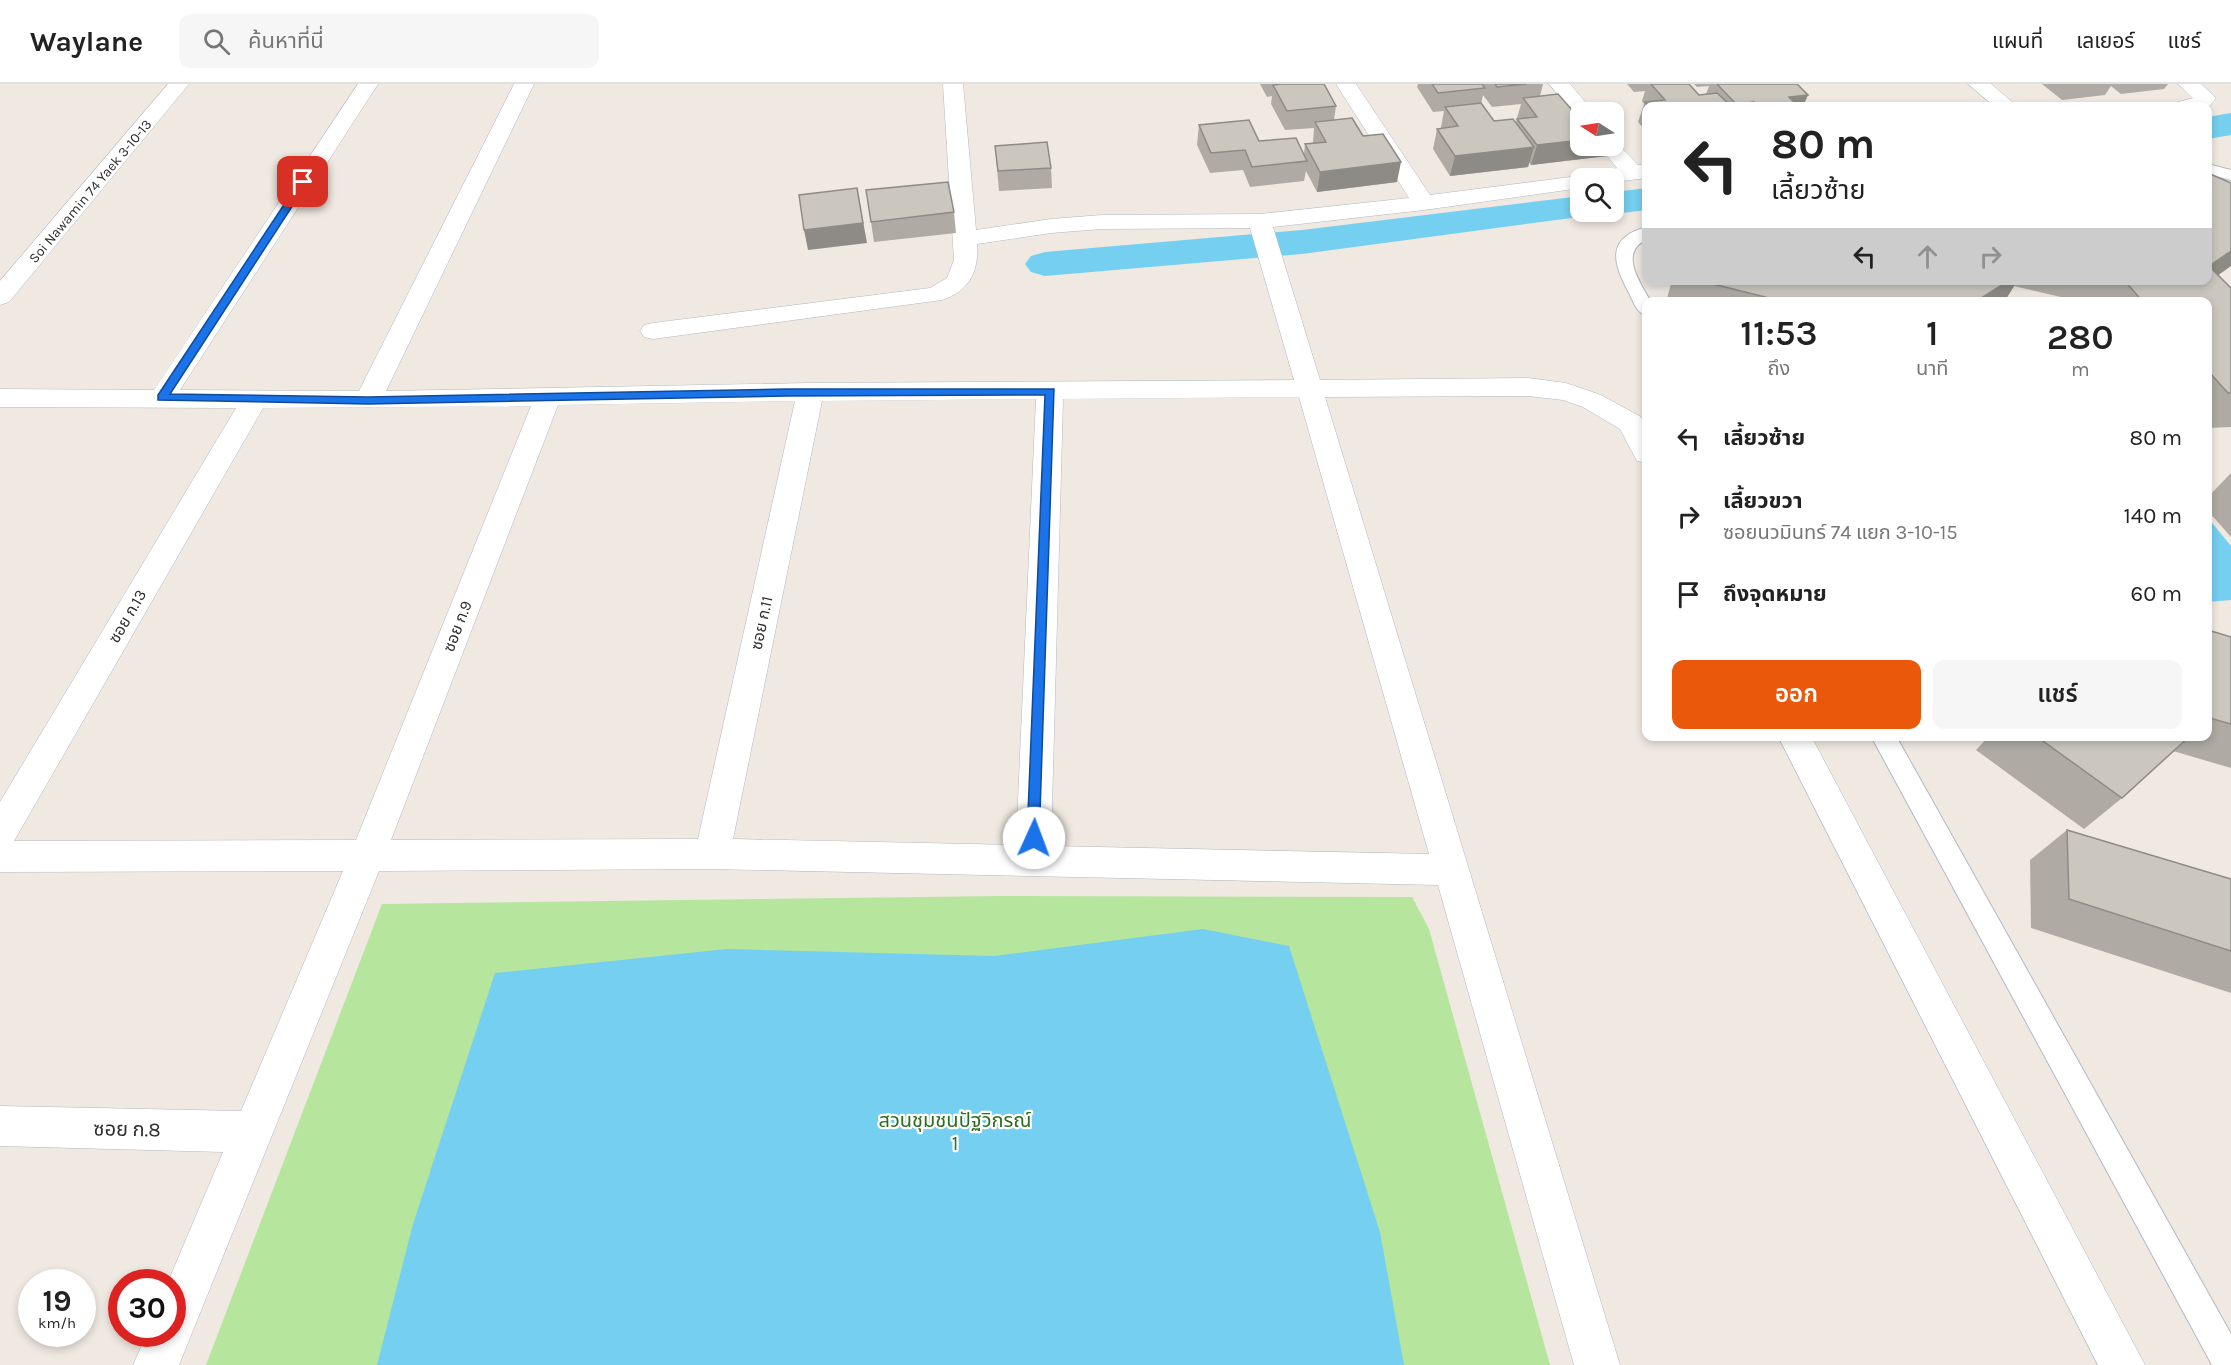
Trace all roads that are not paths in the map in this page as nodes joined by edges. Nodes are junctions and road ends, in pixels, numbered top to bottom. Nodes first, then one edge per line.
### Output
1 (180, 84) edge
2 (368, 84) edge
3 (524, 84) edge
4 (953, 84) edge
5 (1346, 84) edge
6 (1559, 84) edge
7 (1978, 84) edge
8 (2188, 84) edge
9 (1574, 102) edge
10 (2001, 102) edge
11 (2202, 102) edge
12 (1622, 156) edge
13 (2212, 170) edge
14 (1640, 172) edge
15 (1624, 174) edge
16 (2231, 175) edge
17 (1570, 183) edge
18 (1424, 203) junction
19 (1642, 234) edge
20 (1265, 238) junction
21 (965, 239) junction
22 (0, 297) edge
23 (1642, 301) edge
24 (653, 331) dead end
25 (1311, 389) junction
26 (1050, 391) junction
27 (810, 392) junction
28 (548, 396) junction
29 (0, 398) edge
30 (162, 398) junction
31 (254, 400) junction
32 (368, 400) junction
33 (1642, 444) edge
34 (1797, 741) edge
35 (1886, 741) edge
36 (0, 833) edge
37 (712, 854) junction
38 (367, 856) junction
39 (0, 857) edge
40 (1033, 862) junction
41 (1451, 870) junction
42 (0, 1126) edge
43 (253, 1132) junction
44 (186, 1292) edge
45 (164, 1347) edge
46 (156, 1365) edge
47 (1597, 1365) edge
48 (2122, 1365) edge
49 (2230, 1365) edge

1 - 22 street, Soi Nawamin 74 Yaek 3-10-13
2 - 30 street
3 - 32 street
4 - 21 street
5 - 18 street
6 - 9 street
7 - 10 street
8 - 11 street
12 - 14 street
13 - 16 lane
14 - 15 street
17 - 18 street
18 - 20 street
19 - 23 lane
20 - 21 street
20 - 25 street
21 - 24 street
25 - 26 street
25 - 33 street
25 - 41 street
26 - 27 street
26 - 40 street
27 - 28 street
27 - 37 street, ซอย ก.11
28 - 32 street
28 - 38 street, ซอย ก.9
29 - 30 street
30 - 31 street
31 - 32 street
31 - 36 street, ซอย ก.13
34 - 48 street
35 - 49 lane
37 - 38 street
37 - 40 street
38 - 39 street
38 - 43 street, ซอย ก.9
40 - 41 street
41 - 47 street
42 - 43 street, ซอย ก.8
43 - 44 street, ซอย ก.9
45 - 46 street

